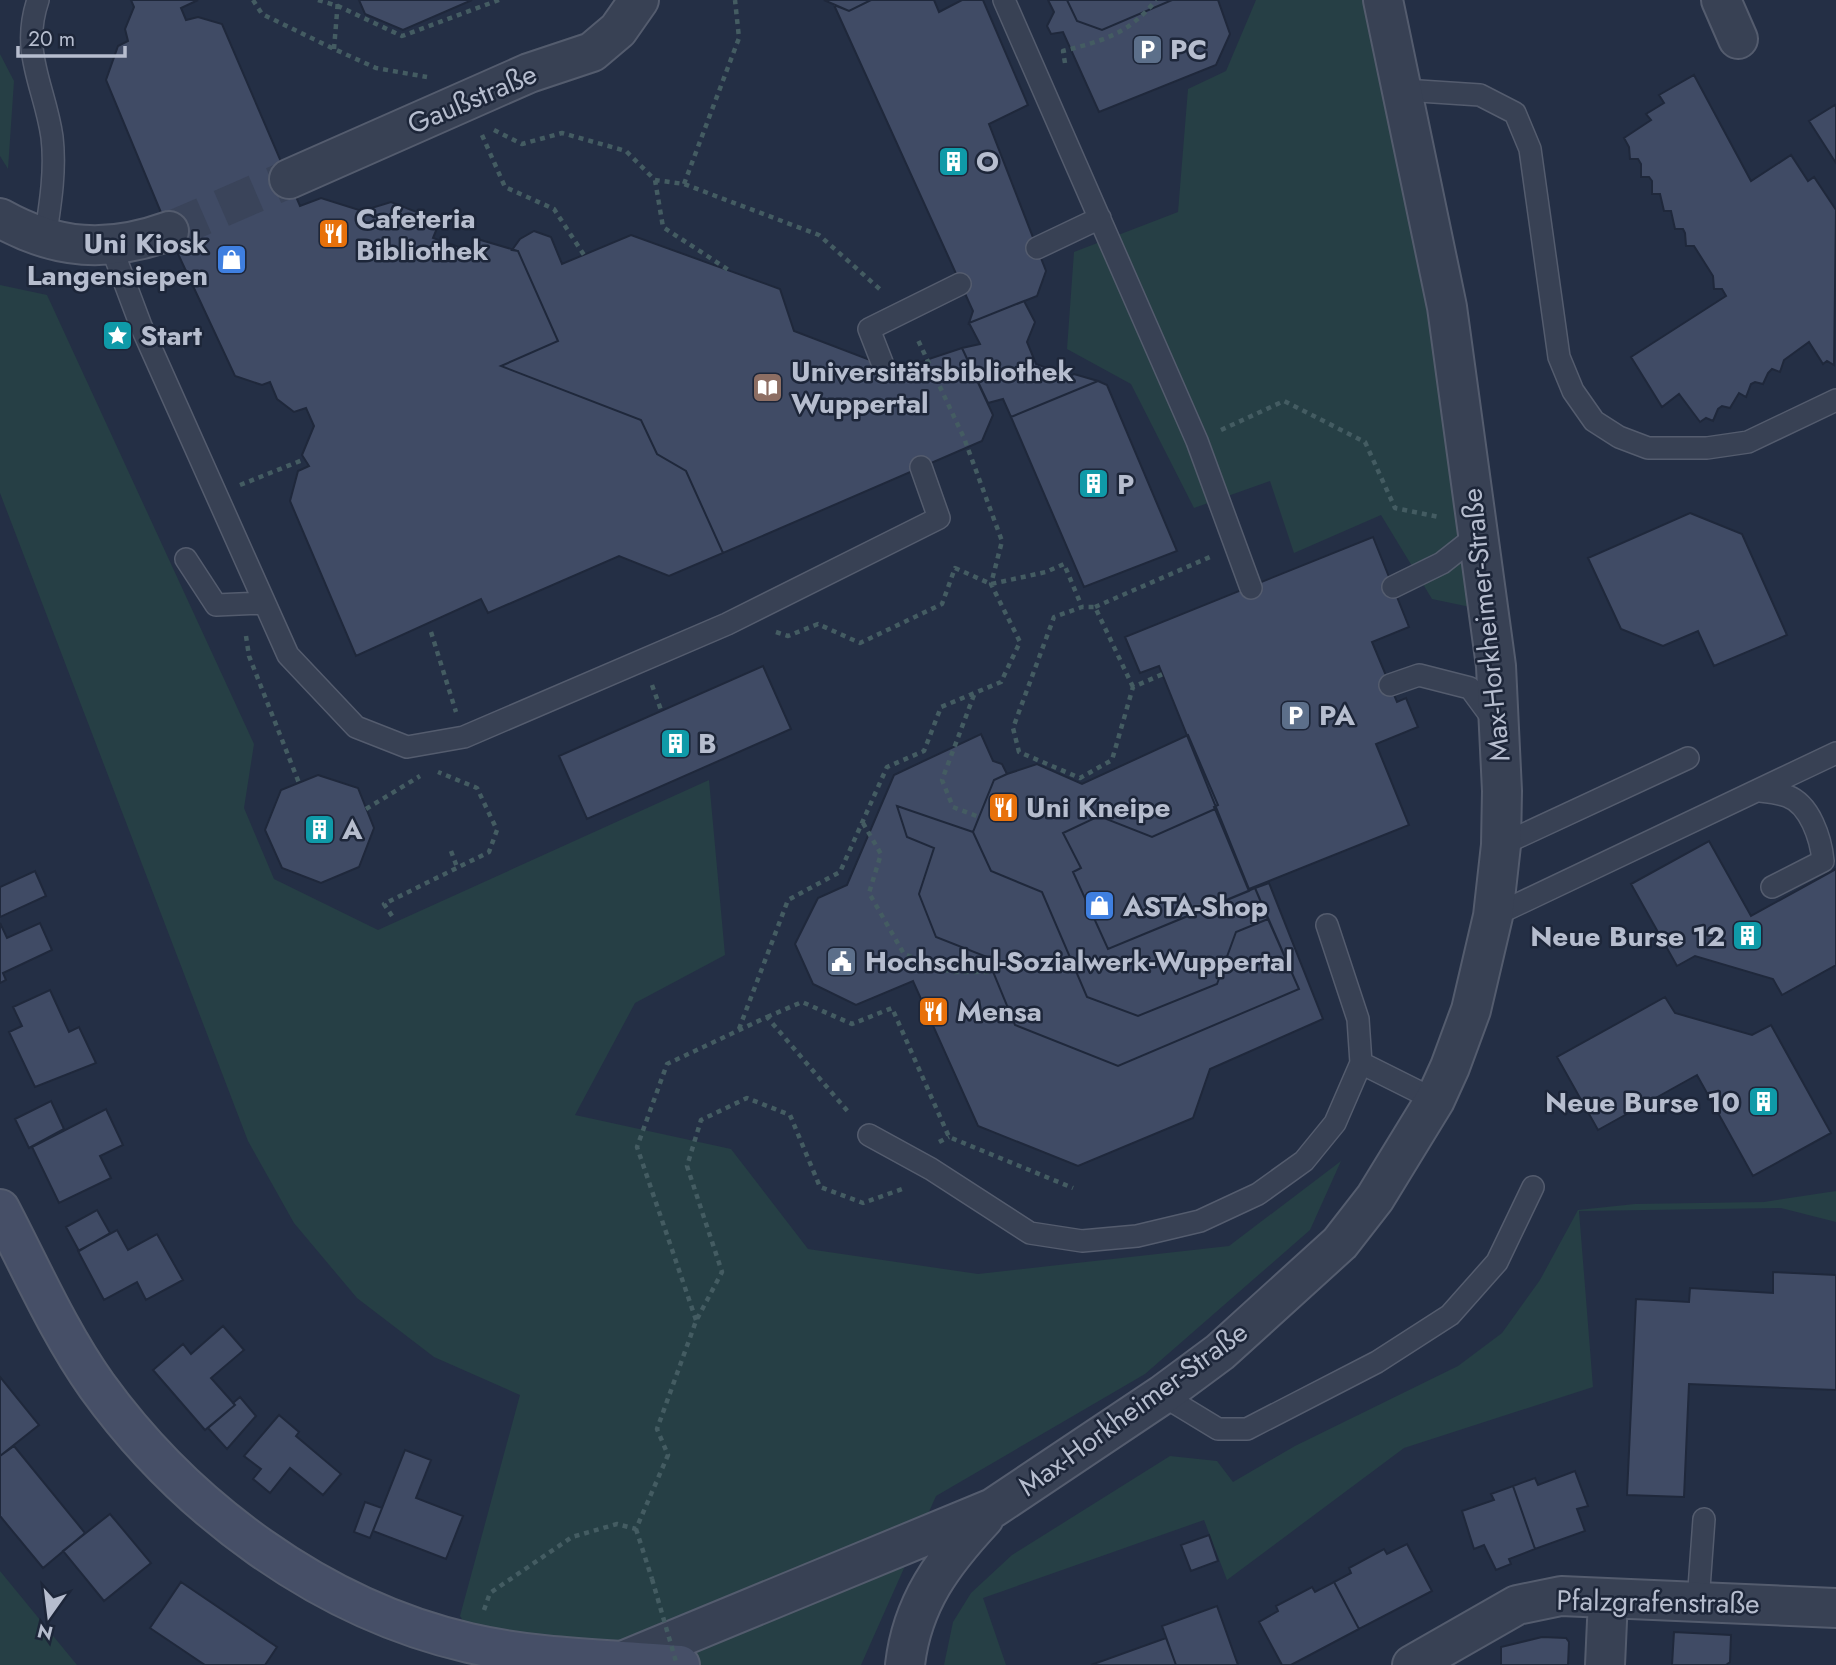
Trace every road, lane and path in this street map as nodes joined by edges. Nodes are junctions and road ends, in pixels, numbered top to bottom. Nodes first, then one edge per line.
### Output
1 (38, 0) edge
2 (253, 0) edge
3 (318, 0) edge
4 (499, 0) edge
5 (639, 0) edge
6 (735, 0) edge
7 (1004, 0) edge
8 (1156, 0) edge
9 (1383, 0) edge
10 (1721, 0) edge
11 (338, 3) edge
12 (1738, 39) dead end
13 (334, 49) junction
14 (376, 68) dead end
15 (1066, 69) dead end
16 (1404, 90) junction
17 (480, 132) dead end
18 (522, 144) dead end
19 (289, 178) tunnel mouth
20 (655, 180) junction
21 (684, 184) junction
22 (0, 218) edge
23 (1100, 218) junction
24 (169, 231) tunnel mouth
25 (44, 239) junction
26 (111, 246) junction
27 (1037, 248) dead end
28 (584, 255) dead end
29 (730, 271) dead end
30 (960, 284) dead end
31 (905, 312) junction
32 (884, 365) dead end
33 (1836, 400) edge
34 (1197, 441) junction
35 (305, 459) dead end
36 (921, 467) dead end
37 (217, 495) junction
38 (1479, 529) junction
39 (1236, 546) junction
40 (186, 559) dead end
41 (991, 584) junction
42 (1393, 587) dead end
43 (1251, 588) dead end
44 (264, 603) junction
45 (1082, 607) junction
46 (1095, 607) junction
47 (275, 628) junction
48 (431, 632) dead end
49 (788, 636) dead end
50 (1163, 674) dead end
51 (1390, 685) dead end
52 (1133, 687) junction
53 (974, 694) junction
54 (1500, 729) junction
55 (464, 737) junction
56 (1836, 752) edge
57 (1688, 758) dead end
58 (432, 769) dead end
59 (299, 783) dead end
60 (1759, 791) junction
61 (979, 817) dead end
62 (863, 822) junction
63 (1501, 845) junction
64 (451, 851) dead end
65 (457, 867) junction
66 (1772, 887) dead end
67 (392, 916) dead end
68 (1493, 916) junction
69 (1327, 925) dead end
70 (993, 972) dead end
71 (767, 1017) junction
72 (739, 1029) junction
73 (1361, 1063) junction
74 (1435, 1100) junction
75 (869, 1135) joint
76 (938, 1142) dead end
77 (931, 1169) junction
78 (1533, 1187) dead end
79 (1073, 1188) dead end
80 (0, 1209) edge
81 (696, 1321) junction
82 (1162, 1395) junction
83 (993, 1508) junction
84 (1704, 1519) dead end
85 (636, 1529) junction
86 (1608, 1599) junction
87 (1699, 1602) junction
88 (485, 1607) dead end
89 (1836, 1608) edge
90 (620, 1662) junction
91 (679, 1665) edge
92 (905, 1665) edge
93 (1412, 1665) edge
94 (1605, 1665) edge

1 - 25 lane
2 - 13 path
3 - 11 path
4 - 11 path
5 - 19 street, Gaußstraße
6 - 21 path
7 - 23 lane
8 - 15 path
9 - 16 street, Max-Horkheimer-Straße
10 - 12 street
11 - 13 path
13 - 14 path
16 - 33 lane
16 - 38 street, Max-Horkheimer-Straße
17 - 28 path
18 - 20 path
20 - 21 path
20 - 29 path
21 - 31 path
22 - 25 street
23 - 27 lane
23 - 34 lane
24 - 26 street
25 - 26 street
26 - 37 lane
30 - 31 lane
31 - 32 lane
31 - 41 path
34 - 38 path
34 - 39 lane
35 - 37 path
36 - 55 lane
37 - 44 lane
38 - 42 lane
38 - 54 street, Max-Horkheimer-Straße
39 - 43 lane
39 - 46 path
40 - 44 lane
41 - 45 path
41 - 49 path
41 - 53 path
44 - 47 lane
45 - 46 path
45 - 52 path
46 - 52 path
47 - 55 lane
47 - 59 path
48 - 55 path
50 - 52 path
51 - 54 lane
53 - 61 path
53 - 62 path
54 - 63 street, Max-Horkheimer-Straße
56 - 60 lane
57 - 63 lane
58 - 65 path
60 - 66 lane
60 - 68 lane
62 - 70 path
62 - 72 path
63 - 68 street, Max-Horkheimer-Straße
64 - 65 path
65 - 67 path
68 - 74 street, Max-Horkheimer-Straße
69 - 73 lane
71 - 72 path
71 - 75 path
71 - 79 path
72 - 81 path
73 - 74 lane
73 - 77 lane
74 - 82 street, Max-Horkheimer-Straße
75 - 77 lane
76 - 77 path
77 - 81 path
78 - 82 lane
80 - 90 main road
81 - 85 path
82 - 83 street, Max-Horkheimer-Straße
83 - 90 street, Max-Horkheimer-Straße
83 - 92 street, Max-Horkheimer-Straße
84 - 87 lane
85 - 88 path
85 - 91 path, bridge
86 - 87 street, Pfalzgrafenstraße
86 - 93 street, Pfalzgrafenstraße
86 - 94 street
87 - 89 street, Pfalzgrafenstraße
90 - 91 main road

